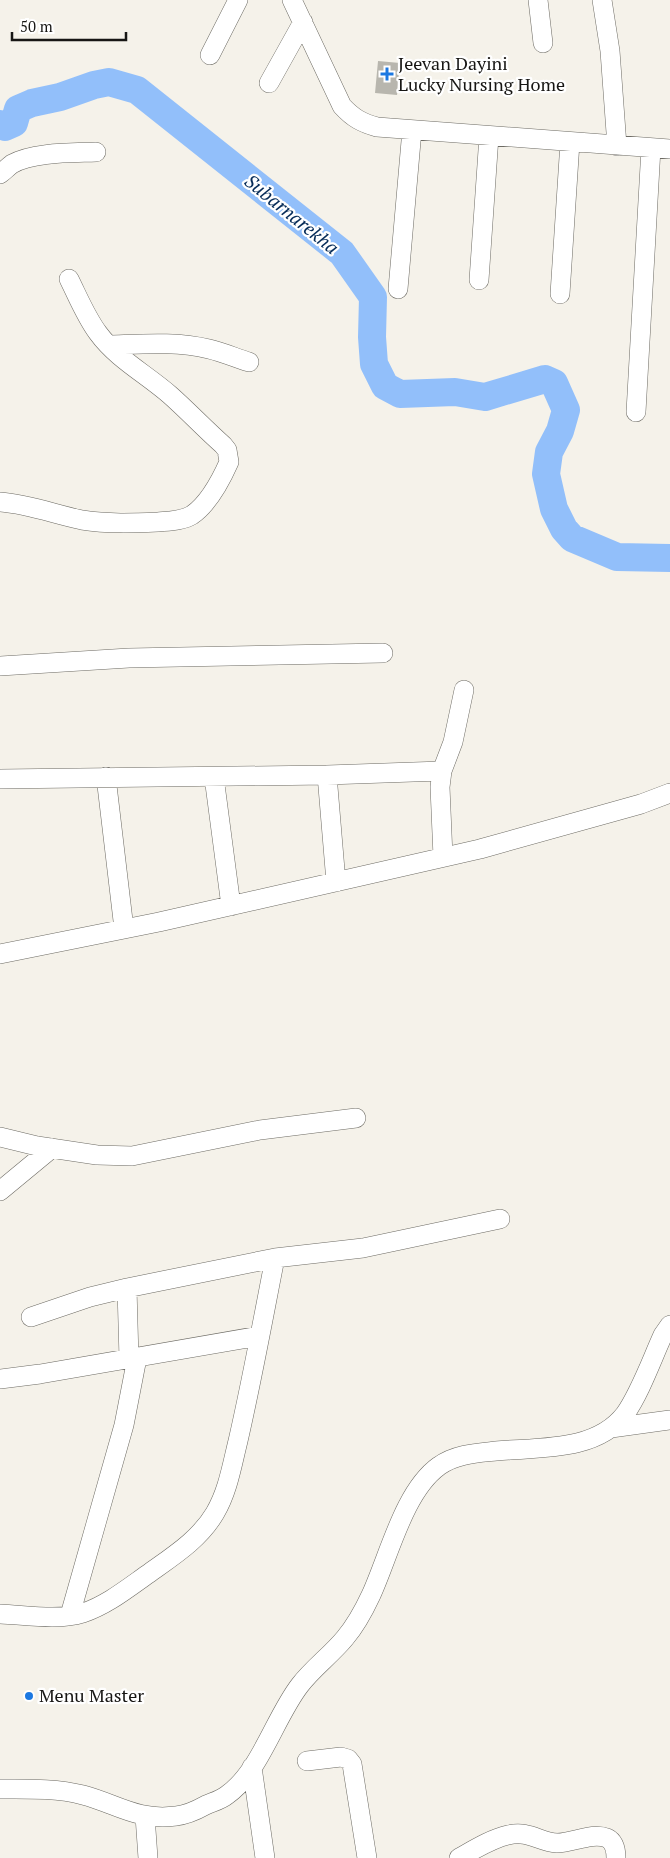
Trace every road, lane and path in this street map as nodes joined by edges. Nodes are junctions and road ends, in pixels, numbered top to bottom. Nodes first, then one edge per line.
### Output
1 (238, 0) edge
2 (292, 0) edge
3 (538, 0) edge
4 (602, 0) edge
5 (303, 22) junction
6 (543, 43) dead end
7 (210, 54) dead end
8 (269, 83) dead end
9 (412, 130) junction
10 (490, 136) junction
11 (570, 142) junction
12 (617, 146) junction
13 (651, 148) junction
14 (670, 149) edge
15 (96, 152) dead end
16 (0, 174) edge
17 (69, 279) dead end
18 (479, 280) dead end
19 (398, 288) dead end
20 (560, 294) dead end
21 (109, 346) junction
22 (249, 362) dead end
23 (636, 412) dead end
24 (0, 502) edge
25 (383, 653) dead end
26 (0, 666) edge
27 (464, 690) dead end
28 (442, 770) junction
29 (327, 775) junction
30 (106, 777) junction
31 (214, 777) junction
32 (0, 779) edge
33 (670, 793) edge
34 (443, 857) junction
35 (336, 882) junction
36 (231, 906) junction
37 (124, 929) junction
38 (0, 954) edge
39 (356, 1118) dead end
40 (0, 1137) edge
41 (52, 1148) junction
42 (0, 1191) edge
43 (500, 1219) dead end
44 (275, 1258) junction
45 (128, 1288) junction
46 (31, 1317) dead end
47 (670, 1325) edge
48 (259, 1336) junction
49 (133, 1359) junction
50 (0, 1379) edge
51 (670, 1420) edge
52 (611, 1428) junction
53 (0, 1614) edge
54 (70, 1615) junction
55 (307, 1762) dead end
56 (252, 1768) junction
57 (0, 1789) edge
58 (145, 1816) junction
59 (463, 1857) edge
60 (148, 1858) edge
61 (265, 1858) edge
62 (367, 1858) edge
63 (616, 1858) edge

1 - 7 street
2 - 5 street
3 - 6 street
4 - 12 street
5 - 8 street
5 - 9 street
9 - 10 street
9 - 19 street
10 - 11 street
10 - 18 street
11 - 12 street
11 - 20 street
12 - 13 street
13 - 14 street
13 - 23 street
15 - 16 street
17 - 21 street
21 - 22 street
21 - 24 street
25 - 26 street
27 - 28 street
28 - 29 street
28 - 34 street
29 - 31 street
29 - 35 street
30 - 31 street
30 - 32 street
30 - 37 street
31 - 36 street
33 - 34 street
34 - 35 street
35 - 36 street
36 - 37 street
37 - 38 street
39 - 41 street
40 - 41 street
41 - 42 street
43 - 44 street
44 - 45 street
44 - 48 street
45 - 46 street
45 - 49 street
47 - 52 street
48 - 49 street
48 - 54 street
49 - 50 street
49 - 54 street
51 - 52 street
52 - 56 street
53 - 54 street
55 - 62 street
56 - 58 street
56 - 61 street
57 - 58 street
58 - 60 street
59 - 63 street

